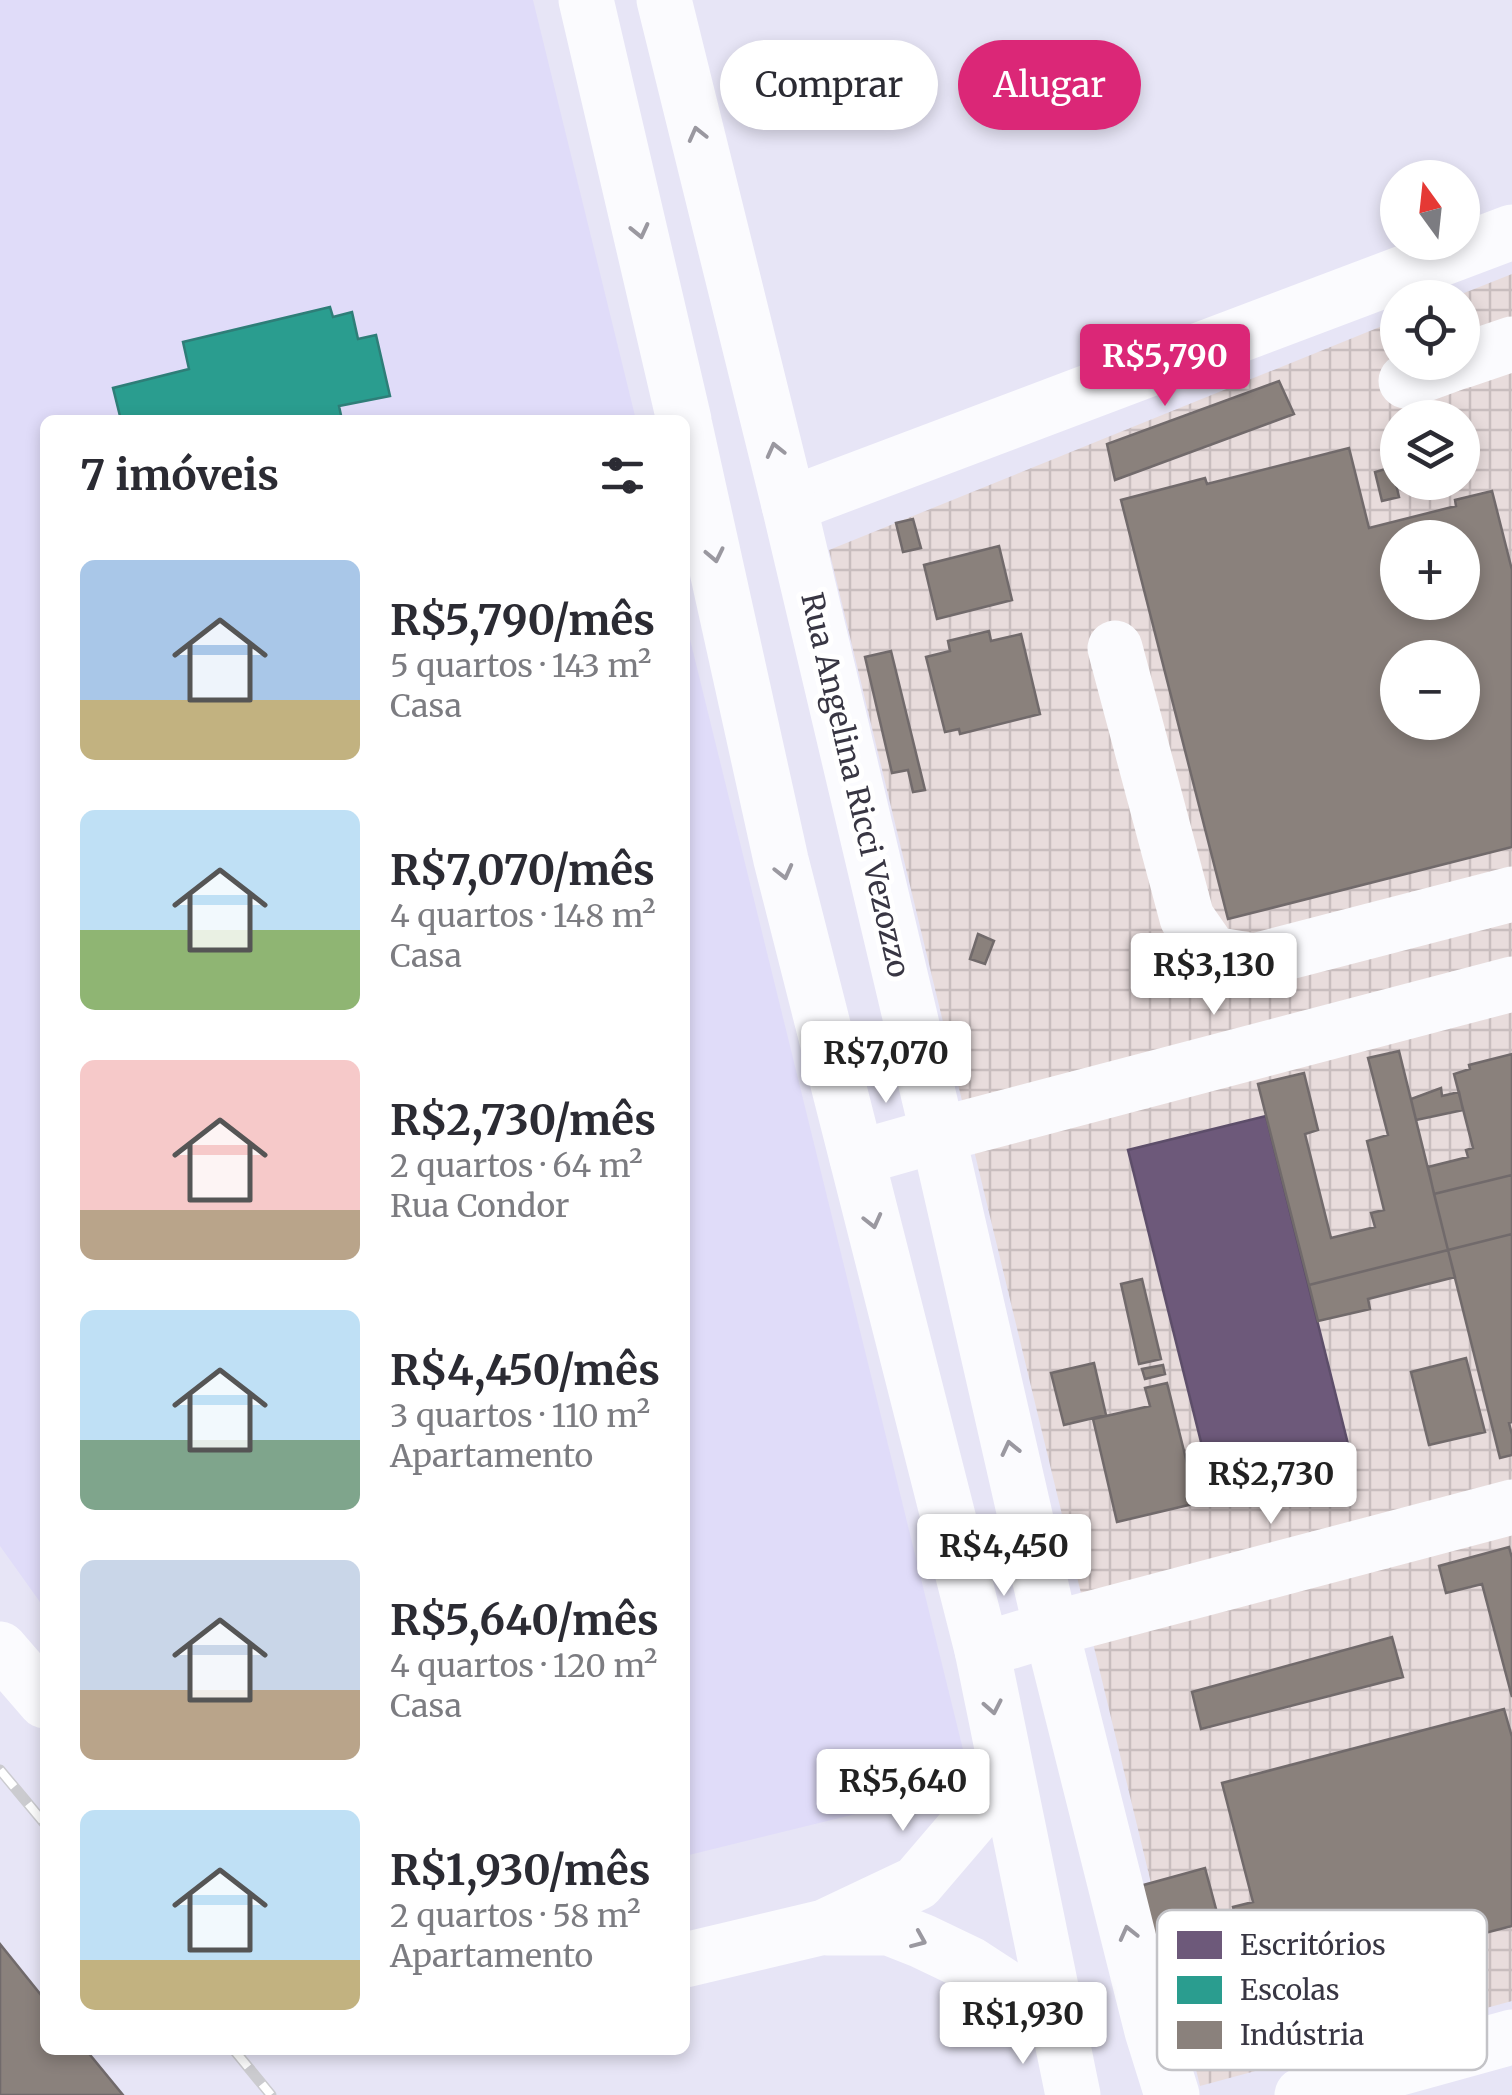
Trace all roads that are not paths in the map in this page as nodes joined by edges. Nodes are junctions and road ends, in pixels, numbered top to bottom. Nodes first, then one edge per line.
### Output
1 (586, 0) edge
2 (664, 0) edge
3 (1512, 232) edge
4 (1512, 344) edge
5 (1480, 355) edge
6 (1409, 380) edge
7 (1406, 381) dead end
8 (682, 415) edge
9 (690, 450) edge
10 (788, 505) junction
11 (1116, 648) dead end
12 (1512, 894) edge
13 (1512, 984) edge
14 (938, 1134) junction
15 (857, 1158) junction
16 (1512, 1508) edge
17 (1051, 1629) junction
18 (0, 1649) edge
19 (982, 1650) junction
20 (40, 1695) edge
21 (1004, 1765) junction
22 (824, 1928) junction
23 (690, 1959) edge
24 (1056, 2020) junction
25 (1512, 2038) edge
26 (1487, 2045) edge
27 (1157, 2046) edge
28 (1164, 2070) edge
29 (1394, 2070) edge
30 (1073, 2095) edge
31 (1172, 2095) edge
32 (1302, 2095) edge

1 -> 8 main road
10 -> 2 main road, Rua Angelina Ricci Vezozzo
3 - 10 main road
4 - 5 main road
6 - 7 main road
9 -> 15 main road
10 - 14 main road, Rua Angelina Ricci Vezozzo
11 - 12 main road
13 - 14 main road
14 - 15 main road
17 -> 14 main road, Rua Angelina Ricci Vezozzo
15 -> 19 main road
16 - 17 main road
17 - 19 main road
27 -> 17 main road, Rua Angelina Ricci Vezozzo
18 - 20 main road
19 -> 21 main road
21 - 22 main road
21 - 24 main road
22 - 23 main road
22 -> 24 main road
24 - 30 main road
25 - 26 main road
31 -> 28 main road, Rua Angelina Ricci Vezozzo
29 - 32 main road

